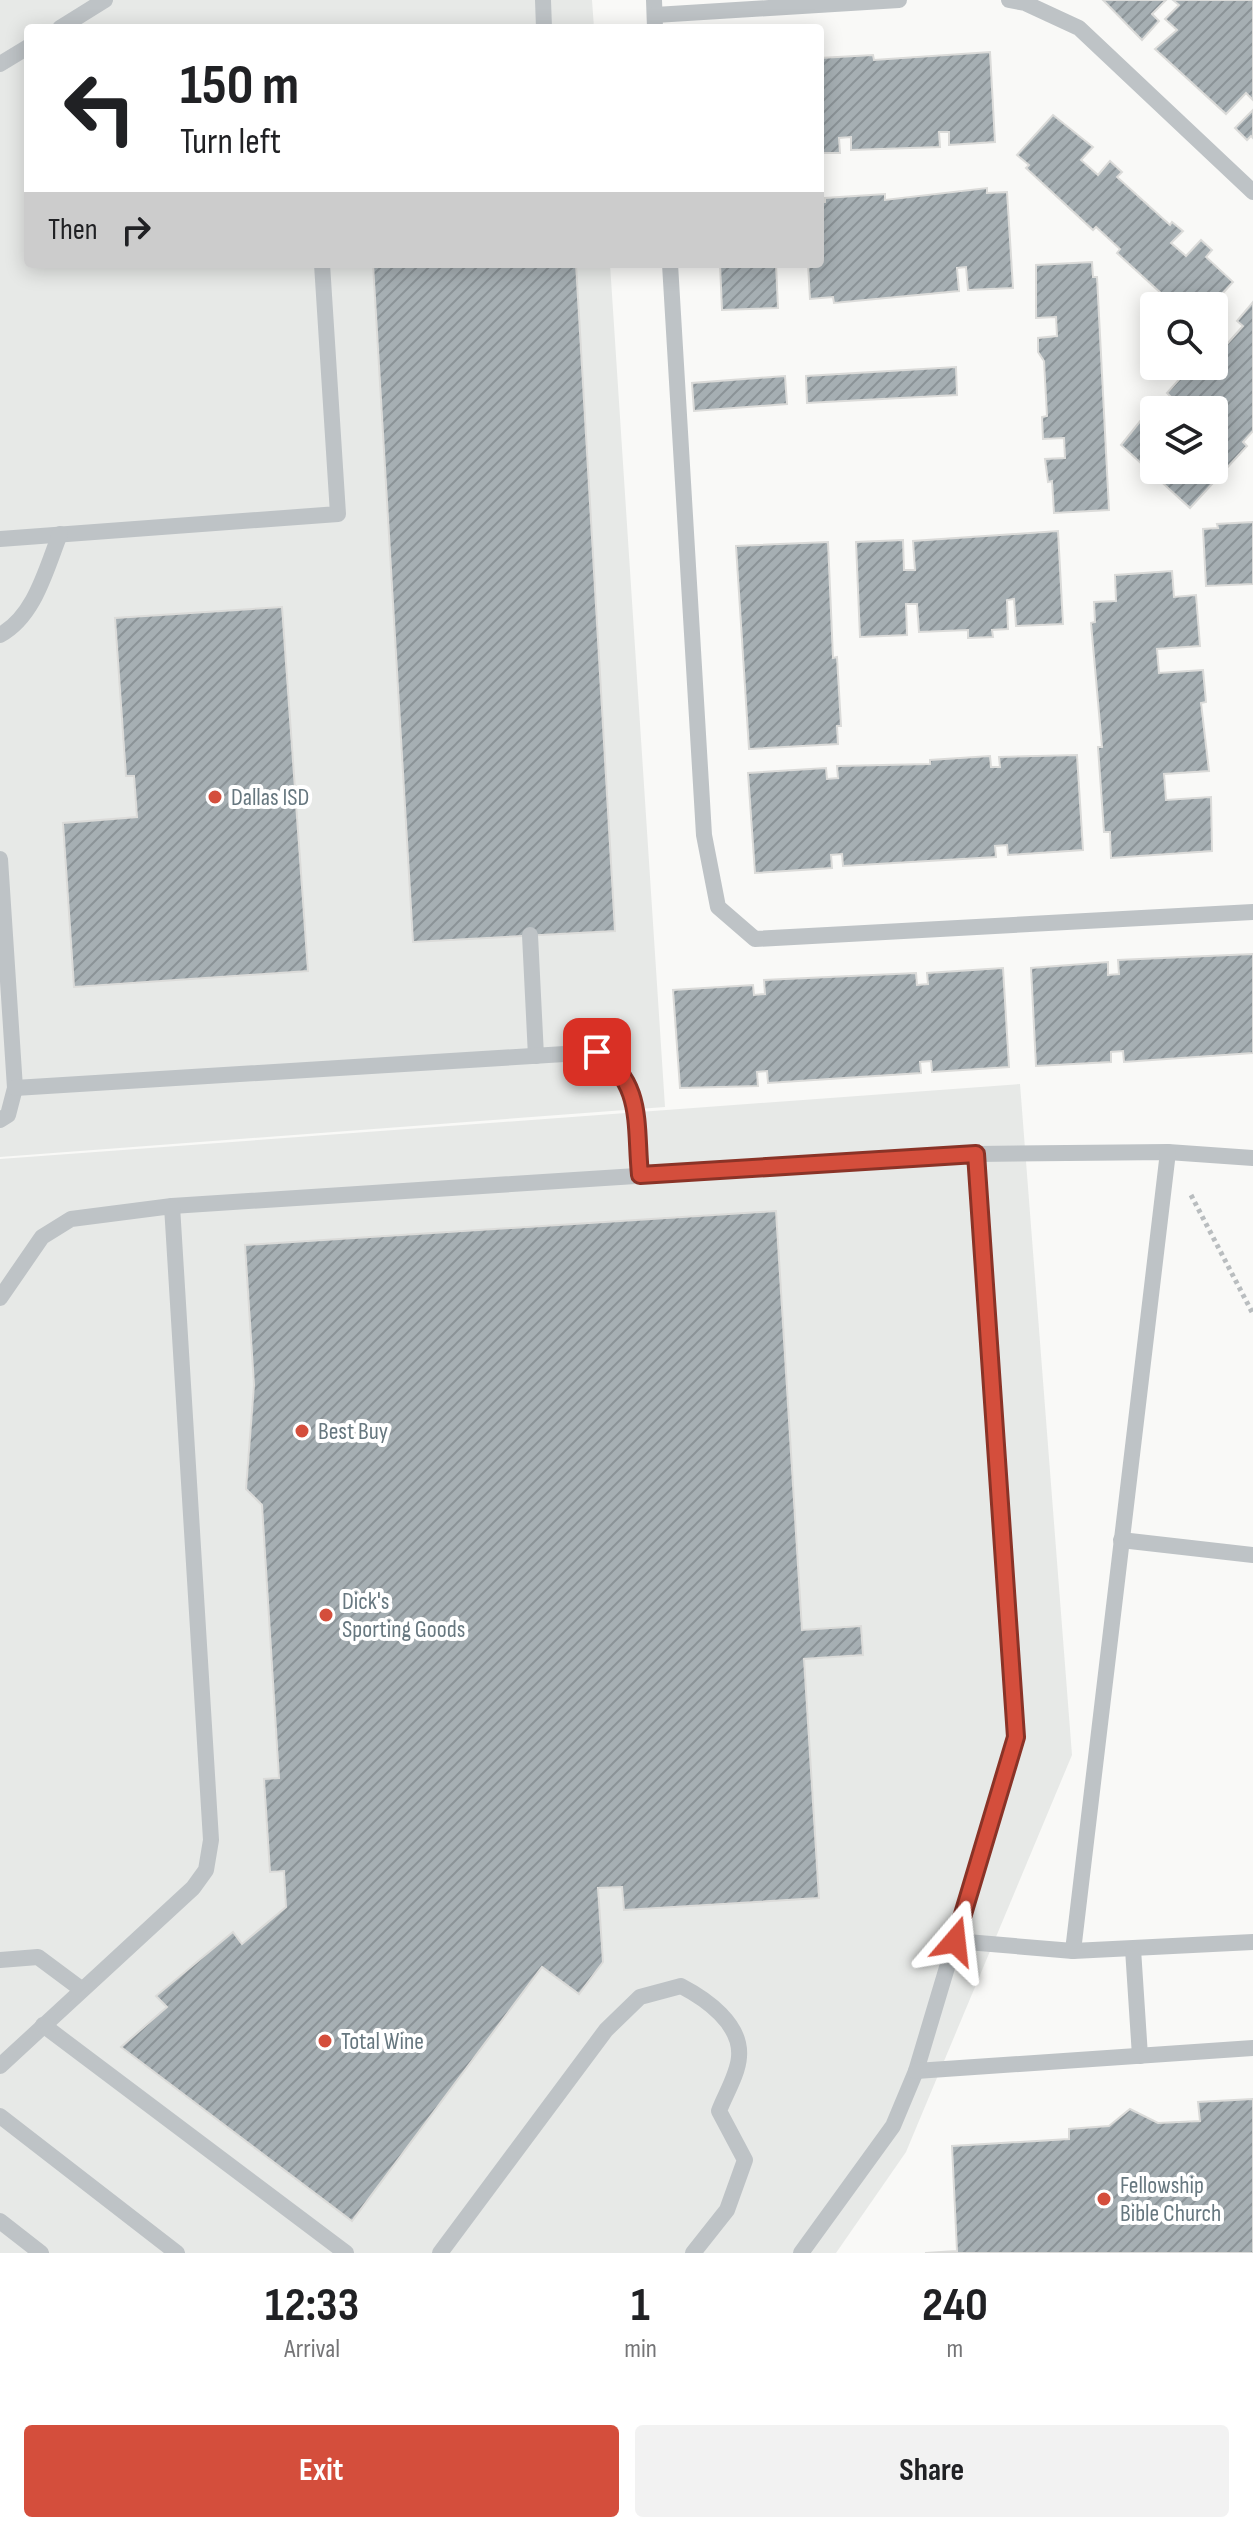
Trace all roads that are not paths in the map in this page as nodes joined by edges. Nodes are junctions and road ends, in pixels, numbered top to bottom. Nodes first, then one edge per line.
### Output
1 (105, 0) edge
2 (543, 0) edge
3 (899, 0) edge
4 (1009, 0) edge
5 (655, 14) edge
6 (66, 24) edge
7 (544, 24) edge
8 (24, 49) edge
9 (0, 64) edge
10 (1253, 192) edge
11 (322, 268) edge
12 (670, 268) edge
13 (60, 534) junction
14 (0, 539) edge
15 (0, 635) edge
16 (0, 859) edge
17 (1253, 912) edge
18 (530, 935) dead end
19 (536, 1056) junction
20 (15, 1088) junction
21 (0, 1120) edge
22 (1168, 1152) junction
23 (976, 1154) junction
24 (1253, 1158) edge
25 (640, 1175) junction
26 (172, 1206) junction
27 (0, 1298) edge
28 (1121, 1540) junction
29 (1253, 1555) edge
30 (955, 1941) junction
31 (1253, 1942) edge
32 (1133, 1949) junction
33 (1073, 1951) junction
34 (0, 1960) edge
35 (81, 1989) junction
36 (43, 2025) junction
37 (1253, 2048) edge
38 (1140, 2056) junction
39 (0, 2066) edge
40 (916, 2071) junction
41 (0, 2116) edge
42 (0, 2221) edge
43 (41, 2253) edge
44 (177, 2253) edge
45 (346, 2253) edge
46 (440, 2253) edge
47 (693, 2253) edge
48 (801, 2253) edge

1 - 6 lane
2 - 7 lane
3 - 5 lane
4 - 10 lane
8 - 9 lane
11 - 13 lane
12 - 17 lane
13 - 14 lane
13 - 15 lane
16 - 20 lane
18 - 19 lane
19 - 20 lane
19 - 25 lane
20 - 21 lane
22 - 23 lane
22 - 24 lane
22 - 28 lane
23 - 25 lane
23 - 30 lane
25 - 26 lane
26 - 27 lane
26 - 35 lane
28 - 29 lane
28 - 33 lane
30 - 33 lane
30 - 40 lane
31 - 32 lane
32 - 33 lane
32 - 38 lane
34 - 35 lane
35 - 36 lane
36 - 39 lane
36 - 45 lane
37 - 38 lane
38 - 40 lane
40 - 48 lane
41 - 44 lane
42 - 43 lane
46 - 47 lane

